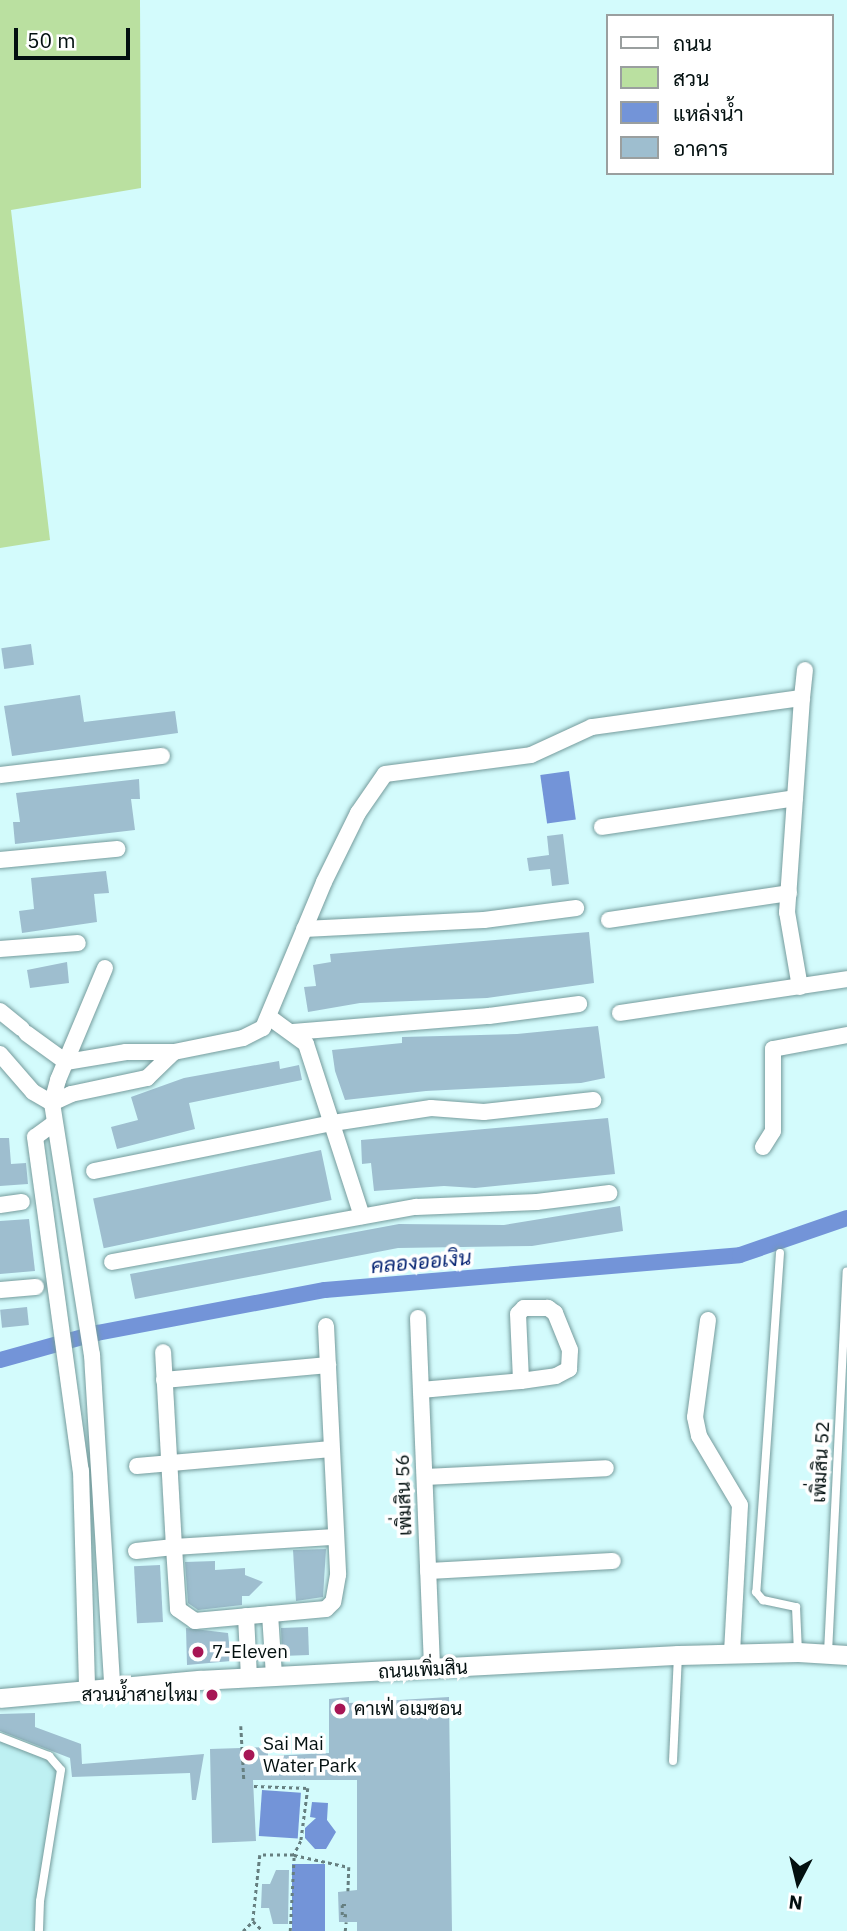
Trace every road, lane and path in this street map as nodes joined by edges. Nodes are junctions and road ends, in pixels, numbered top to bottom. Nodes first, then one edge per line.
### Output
1 (805, 670) dead end
2 (802, 698) junction
3 (162, 756) dead end
4 (0, 775) edge
5 (795, 798) junction
6 (602, 827) dead end
7 (117, 849) dead end
8 (0, 860) edge
9 (789, 893) junction
10 (576, 908) dead end
11 (610, 920) dead end
12 (304, 929) junction
13 (78, 943) dead end
14 (0, 948) edge
15 (105, 968) dead end
16 (847, 979) edge
17 (800, 987) junction
18 (579, 1004) dead end
19 (0, 1011) edge
20 (620, 1013) dead end
21 (269, 1017) junction
22 (293, 1032) junction
23 (847, 1035) edge
24 (174, 1052) junction
25 (0, 1054) edge
26 (66, 1062) junction
27 (593, 1100) dead end
28 (52, 1103) junction
29 (334, 1123) junction
30 (53, 1124) junction
31 (764, 1147) dead end
32 (94, 1171) dead end
33 (608, 1192) dead end
34 (22, 1202) dead end
35 (0, 1205) edge
36 (362, 1216) junction
37 (780, 1253) dead end
38 (112, 1262) dead end
39 (846, 1271) edge
40 (36, 1287) dead end
41 (0, 1290) edge
42 (418, 1318) dead end
43 (708, 1320) dead end
44 (326, 1326) dead end
45 (163, 1352) dead end
46 (328, 1366) junction
47 (164, 1380) junction
48 (521, 1381) junction
49 (421, 1390) junction
50 (331, 1449) junction
51 (168, 1463) junction
52 (137, 1466) dead end
53 (606, 1468) dead end
54 (425, 1477) junction
55 (335, 1537) junction
56 (174, 1547) junction
57 (135, 1551) dead end
58 (613, 1561) dead end
59 (428, 1571) junction
60 (270, 1614) junction
61 (246, 1616) junction
62 (798, 1652) junction
63 (732, 1654) junction
64 (678, 1655) junction
65 (837, 1655) edge
66 (432, 1670) junction
67 (274, 1676) junction
68 (249, 1678) junction
69 (112, 1686) junction
70 (87, 1689) junction
71 (0, 1698) edge
72 (241, 1726) dead end
73 (0, 1737) edge
74 (673, 1761) dead end
75 (244, 1780) dead end
76 (254, 1786) dead end
77 (294, 1855) junction
78 (348, 1891) dead end
79 (349, 1905) dead end
80 (347, 1916) dead end
81 (253, 1922) junction
82 (346, 1922) dead end
83 (39, 1931) edge
84 (243, 1931) edge
85 (263, 1931) edge
86 (290, 1931) edge
87 (345, 1931) edge

1 - 2 street
2 - 5 street
2 - 12 street
3 - 4 street
5 - 6 street
5 - 9 street
7 - 8 street
9 - 11 street
9 - 17 street
10 - 12 street
12 - 21 street
13 - 14 street
15 - 26 street
16 - 17 street
17 - 20 street
18 - 22 street
19 - 26 street
21 - 22 street
21 - 24 street
22 - 29 street
23 - 31 street
24 - 26 street
24 - 28 street
25 - 28 street
26 - 28 street
27 - 29 street
28 - 30 street
29 - 32 street
29 - 36 street
30 - 69 street
30 - 70 street
33 - 36 street
34 - 35 street
36 - 38 street
37 - 62 lane
39 - 65 lane, เพิ่มสิน 52
40 - 41 street
42 - 49 street, เพิ่มสิน 56
43 - 63 street
44 - 46 street
45 - 47 street
46 - 47 street
46 - 50 street
47 - 51 street
48 - 48 street
48 - 49 street
49 - 54 street, เพิ่มสิน 56
50 - 51 street
50 - 55 street
51 - 52 street
51 - 56 street
53 - 54 street
54 - 59 street, เพิ่มสิน 56
55 - 56 street
55 - 60 street
56 - 57 street
56 - 61 street
58 - 59 street
59 - 66 street, เพิ่มสิน 56
60 - 61 street
60 - 67 street
61 - 68 street
62 - 63 street, ถนนเพิ่มสิน
62 - 65 street, ถนนเพิ่มสิน
63 - 64 street, ถนนเพิ่มสิน
64 - 66 street, ถนนเพิ่มสิน
64 - 74 lane
66 - 67 street, ถนนเพิ่มสิน
67 - 68 street, ถนนเพิ่มสิน
68 - 69 street, ถนนเพิ่มสิน
69 - 70 street, ถนนเพิ่มสิน
70 - 71 street, ถนนเพิ่มสิน
72 - 75 path
73 - 83 lane
76 - 77 path
77 - 78 path
77 - 81 path
77 - 86 path
79 - 80 path
81 - 84 path
81 - 85 path
82 - 87 path

